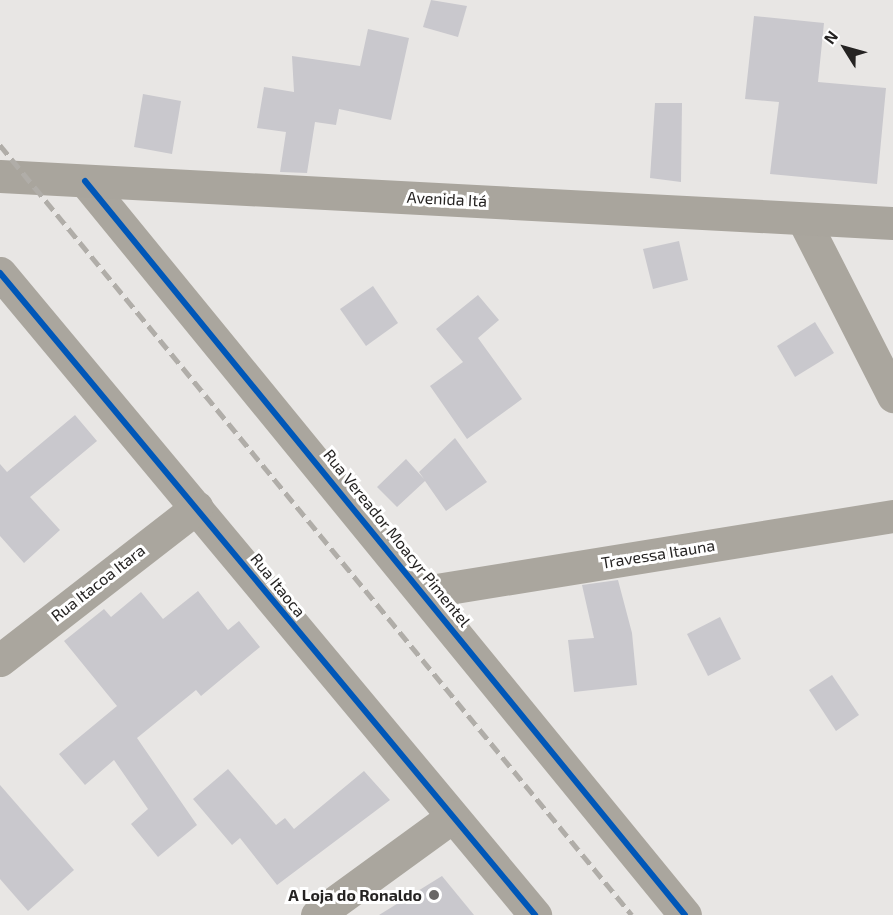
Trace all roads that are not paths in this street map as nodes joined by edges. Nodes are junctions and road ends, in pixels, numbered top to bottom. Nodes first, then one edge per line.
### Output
1 (2, 177) edge
2 (85, 181) junction
3 (803, 219) junction
4 (893, 223) edge
5 (0, 273) edge
6 (893, 396) edge
7 (196, 507) junction
8 (893, 516) edge
9 (424, 592) junction
10 (0, 660) edge
11 (452, 817) junction
12 (317, 915) edge
13 (535, 915) edge
14 (685, 915) edge

1 - 2 main road, Avenida Itá
2 - 3 main road, Avenida Itá
2 - 9 street, Rua Vereador Moacyr Pimentel
3 - 4 main road, Avenida Itá
3 - 6 street
5 - 7 street, Rua Itaoca
7 - 10 street, Rua Itacoa Itara
7 - 11 street, Rua Itaoca
8 - 9 street, Travessa Itauna
9 - 14 street, Rua Vereador Moacyr Pimentel
11 - 12 street
11 - 13 street, Rua Itaoca

